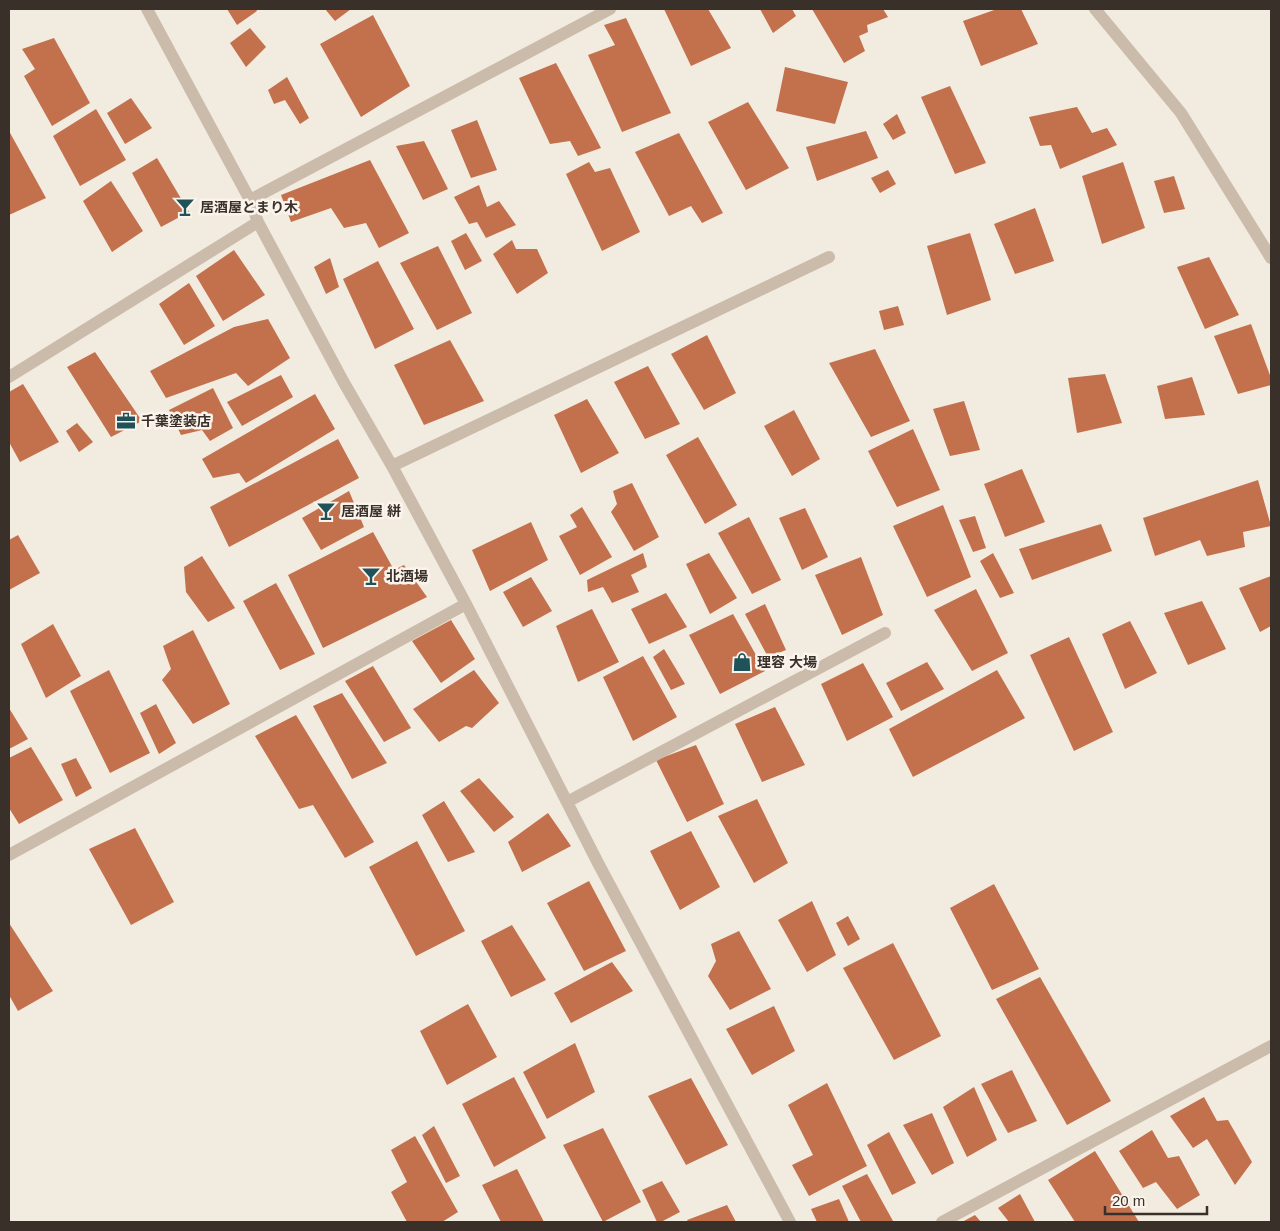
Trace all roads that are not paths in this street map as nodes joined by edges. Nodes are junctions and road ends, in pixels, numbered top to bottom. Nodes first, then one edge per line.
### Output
1 (147, 9) edge
2 (610, 9) edge
3 (1096, 9) edge
4 (250, 200) junction
5 (258, 222) junction
6 (829, 257) dead end
7 (1271, 258) edge
8 (9, 377) edge
9 (392, 466) junction
10 (466, 604) junction
11 (885, 633) dead end
12 (567, 802) junction
13 (9, 855) edge
14 (1271, 1046) edge
15 (790, 1222) edge
16 (942, 1222) edge

1 - 4 street
2 - 4 street
3 - 7 street
4 - 5 street
5 - 8 street
5 - 9 street
6 - 9 street
9 - 10 street
10 - 12 street
10 - 13 street
11 - 12 street
12 - 15 street
14 - 16 street

